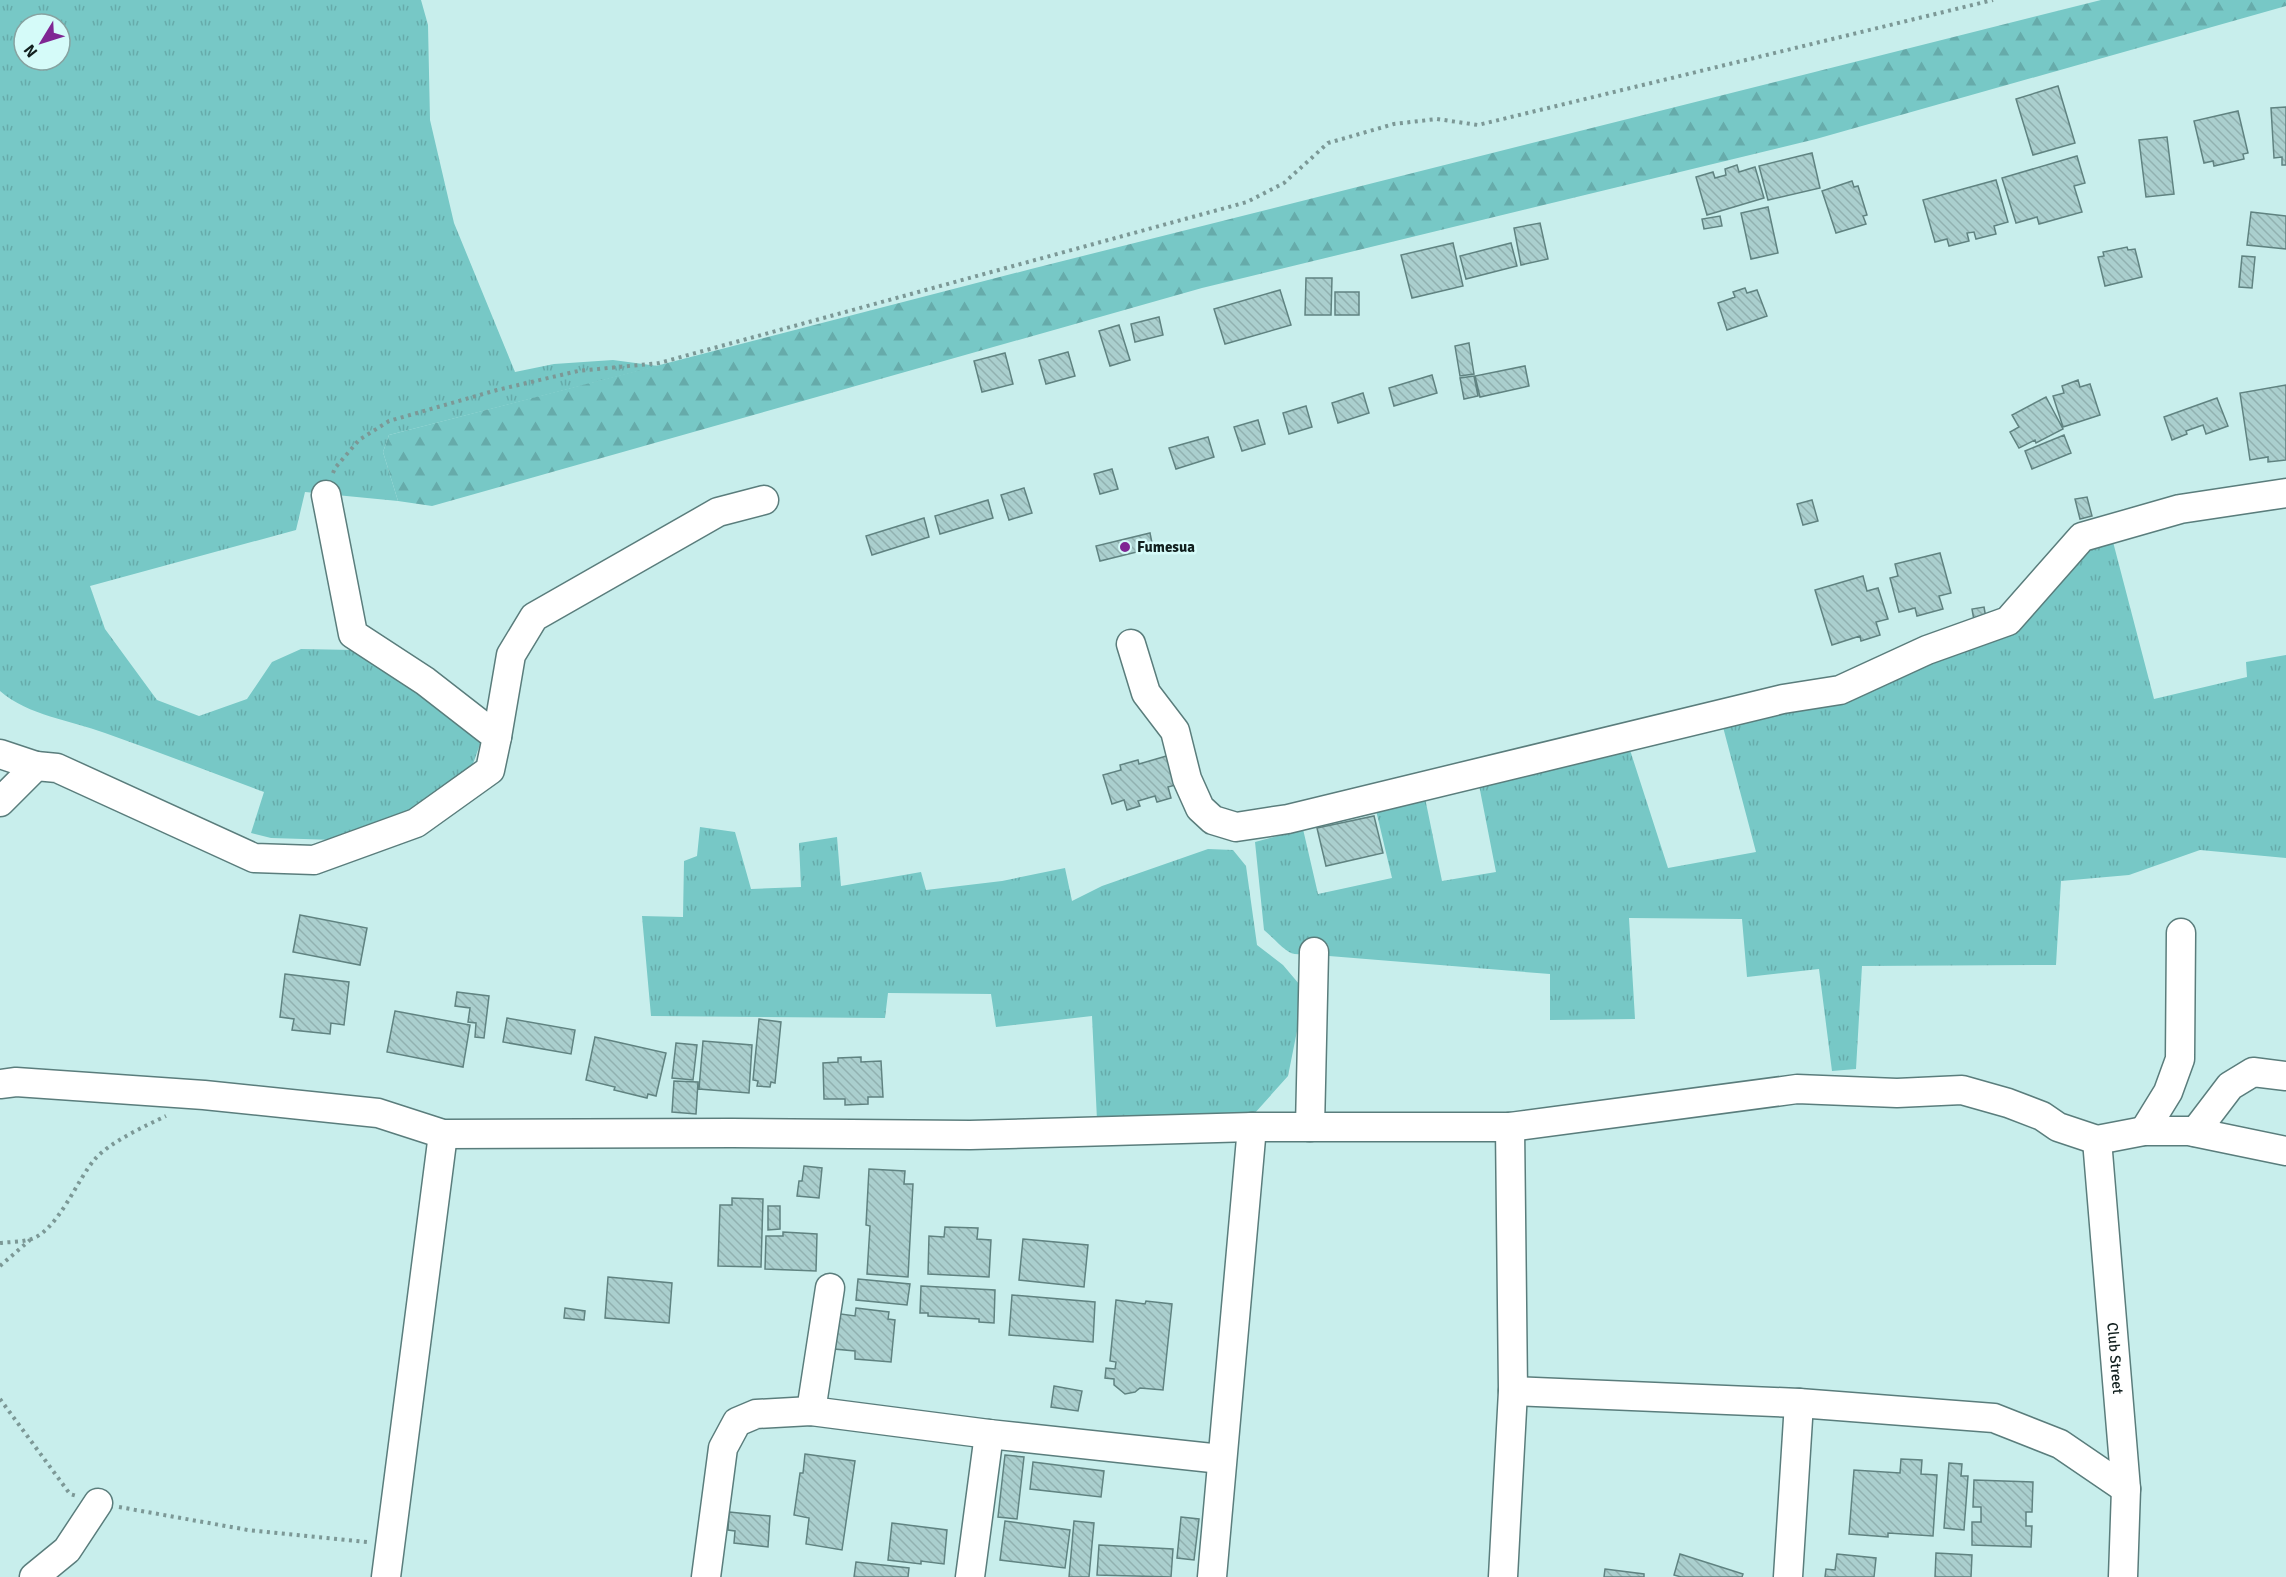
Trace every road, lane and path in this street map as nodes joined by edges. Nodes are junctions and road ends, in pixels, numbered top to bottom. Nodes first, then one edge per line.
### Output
1 (1993, 0) edge
2 (2286, 493) edge
3 (326, 495) joint
4 (764, 500) dead end
5 (1131, 644) dead end
6 (497, 737) junction
7 (0, 754) edge
8 (36, 766) junction
9 (0, 802) edge
10 (2181, 933) dead end
11 (1314, 952) dead end
12 (2286, 1076) edge
13 (0, 1084) edge
14 (171, 1114) dead end
15 (1252, 1127) junction
16 (1310, 1127) junction
17 (1510, 1127) junction
18 (2144, 1131) junction
19 (2195, 1132) junction
20 (443, 1134) junction
21 (2097, 1140) junction
22 (2286, 1151) edge
23 (30, 1240) junction
24 (0, 1243) edge
25 (0, 1266) edge
26 (830, 1288) dead end
27 (1514, 1391) junction
28 (0, 1399) edge
29 (1799, 1403) junction
30 (811, 1411) junction
31 (989, 1434) junction
32 (1221, 1459) junction
33 (2126, 1489) junction
34 (98, 1503) junction
35 (391, 1544) junction
36 (34, 1577) edge
37 (386, 1577) edge
38 (706, 1577) edge
39 (970, 1577) edge
40 (1212, 1577) edge
41 (1503, 1577) edge
42 (1788, 1577) edge
43 (2123, 1577) edge

1 - 3 path
2 - 5 street
3 - 6 street
4 - 6 street
6 - 8 street
7 - 8 street
8 - 9 street
10 - 18 street
11 - 16 street
12 - 19 street
13 - 20 street
14 - 23 path
15 - 16 street
15 - 20 street
15 - 32 street
16 - 17 street
17 - 21 street
17 - 27 street
18 - 19 street
18 - 21 street
19 - 22 street
20 - 35 street
21 - 33 street, Club Street
23 - 24 path
23 - 25 path
26 - 30 street
27 - 29 street
27 - 41 street
28 - 34 path
29 - 33 street
29 - 42 street
30 - 31 street
30 - 38 street
31 - 32 street
31 - 39 street
32 - 40 street
33 - 43 street, Club Street
34 - 35 path
34 - 36 street
35 - 37 street

